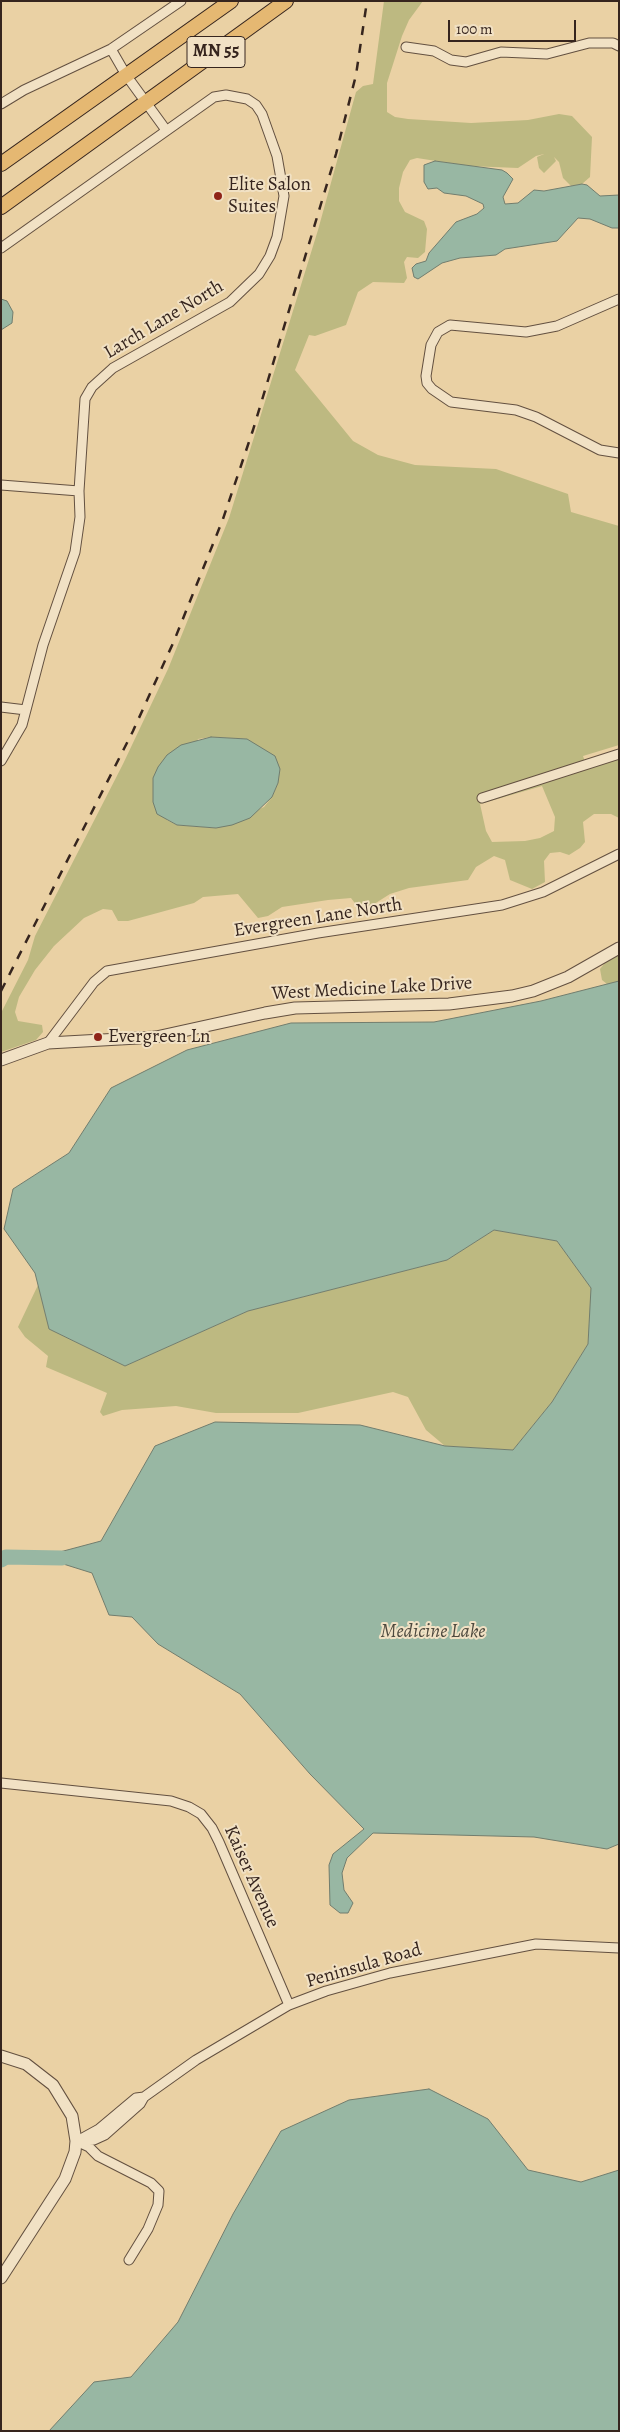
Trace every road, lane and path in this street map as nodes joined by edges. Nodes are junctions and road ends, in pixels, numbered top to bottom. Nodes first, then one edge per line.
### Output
1 (181, 1) edge
2 (231, 1) edge
3 (286, 1) edge
4 (619, 46) edge
5 (406, 47) dead end
6 (111, 49) junction
7 (126, 75) junction
8 (146, 102) junction
9 (1, 104) edge
10 (166, 130) junction
11 (1, 164) edge
12 (1, 207) edge
13 (1, 248) edge
14 (619, 300) edge
15 (619, 453) edge
16 (1, 486) edge
17 (79, 491) junction
18 (1, 707) edge
19 (26, 710) junction
20 (12, 745) junction
21 (1, 749) edge
22 (619, 754) edge
23 (1, 760) edge
24 (482, 798) dead end
25 (619, 854) edge
26 (619, 948) edge
27 (48, 1043) junction
28 (1, 1060) edge
29 (1, 1783) edge
30 (619, 1948) edge
31 (289, 2005) junction
32 (1, 2056) edge
33 (76, 2141) junction
34 (129, 2260) dead end
35 (1, 2278) edge

1 - 6 street
2 - 7 highway, MN 55
3 - 8 highway, MN 55
4 - 5 street
6 - 7 street
6 - 9 street
7 - 8 street
7 - 11 highway, MN 55
8 - 10 street
8 - 12 highway, MN 55
10 - 13 street, Larch Lane North
10 - 17 street, Larch Lane North
14 - 15 street
16 - 17 street
17 - 19 street, Larch Lane North
18 - 19 street
19 - 20 street, Larch Lane North
20 - 21 street
20 - 23 street, Larch Lane North
22 - 24 street
25 - 27 street, Evergreen Lane North
26 - 27 street, West Medicine Lake Drive
27 - 28 street, West Medicine Lake Drive
29 - 31 street, Kaiser Avenue
30 - 31 street, Peninsula Road
31 - 33 street, Peninsula Road
32 - 33 street
33 - 34 street
33 - 35 street

